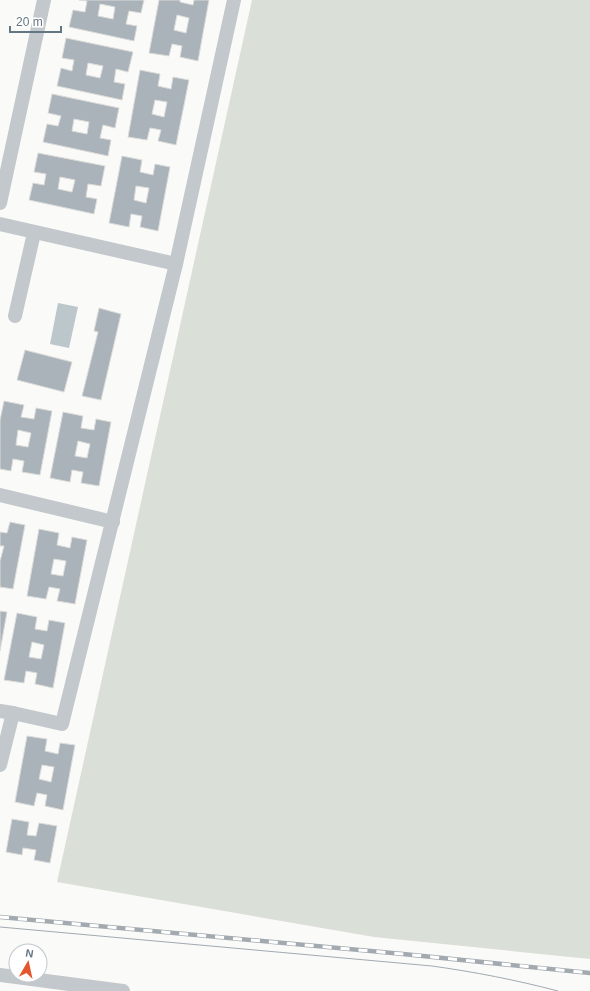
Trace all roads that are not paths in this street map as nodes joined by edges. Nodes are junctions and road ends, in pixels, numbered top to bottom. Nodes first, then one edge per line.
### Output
1 (44, 0) edge
2 (234, 0) edge
3 (0, 203) edge
4 (0, 224) edge
5 (34, 232) junction
6 (176, 264) junction
7 (15, 316) dead end
8 (0, 495) edge
9 (113, 522) junction
10 (6, 712) edge
11 (0, 766) edge
12 (0, 975) edge
13 (123, 991) edge

1 - 3 street
2 - 6 street
4 - 5 street
5 - 6 street
5 - 7 street
6 - 9 street
8 - 9 street
9 - 10 street
10 - 11 street
12 - 13 street

